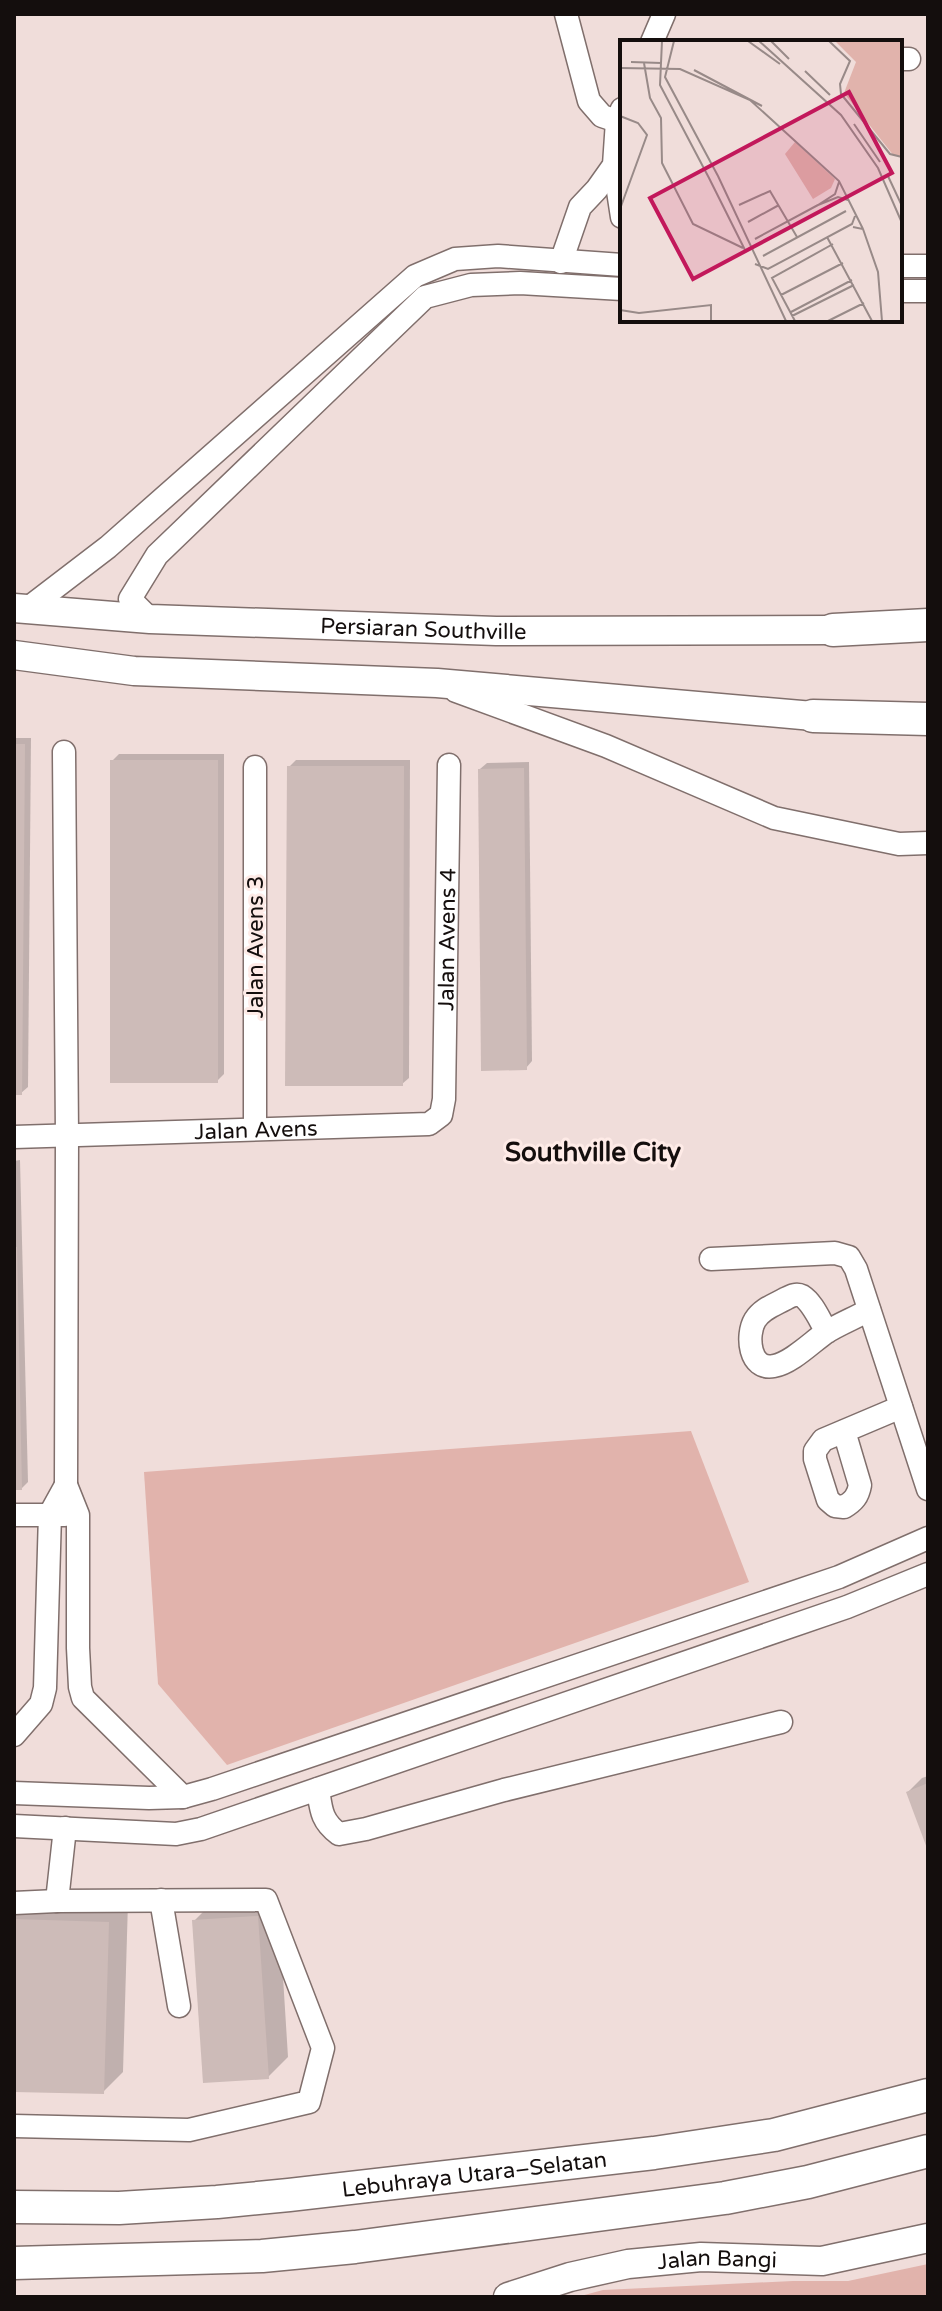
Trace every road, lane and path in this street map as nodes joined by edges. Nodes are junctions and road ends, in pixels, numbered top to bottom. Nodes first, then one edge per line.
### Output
1 (566, 14) edge
2 (664, 14) edge
3 (653, 40) edge
4 (620, 115) edge
5 (614, 165) junction
6 (620, 204) edge
7 (561, 262) junction
8 (620, 265) edge
9 (902, 266) edge
10 (928, 266) edge
11 (620, 289) edge
12 (902, 291) edge
13 (928, 291) edge
14 (20, 608) edge
15 (150, 619) junction
16 (928, 625) edge
17 (833, 630) joint
18 (14, 655) edge
19 (437, 683) junction
20 (813, 716) joint
21 (928, 719) edge
22 (64, 752) dead end
23 (449, 765) dead end
24 (255, 767) dead end
25 (928, 843) edge
26 (441, 1115) joint
27 (255, 1128) junction
28 (67, 1135) junction
29 (14, 1137) edge
30 (711, 1259) dead end
31 (869, 1310) junction
32 (827, 1332) dead end
33 (901, 1407) junction
34 (844, 1431) dead end
35 (66, 1485) junction
36 (928, 1489) edge
37 (50, 1514) junction
38 (14, 1515) edge
39 (78, 1515) junction
40 (928, 1538) edge
41 (928, 1574) edge
42 (79, 1578) junction
43 (48, 1579) junction
44 (78, 1648) junction
45 (46, 1650) junction
46 (781, 1722) dead end
47 (14, 1735) edge
48 (318, 1789) junction
49 (14, 1793) edge
50 (183, 1797) junction
51 (14, 1826) edge
52 (65, 1828) junction
53 (161, 1900) junction
54 (57, 1901) junction
55 (14, 1903) edge
56 (179, 2006) dead end
57 (928, 2095) edge
58 (14, 2126) edge
59 (928, 2151) edge
60 (14, 2207) edge
61 (928, 2238) edge
62 (14, 2263) edge
63 (508, 2297) edge

1 - 4 street
2 - 3 street
4 - 5 street
5 - 6 street
5 - 7 street
7 - 8 street
7 - 14 street
9 - 10 street
11 - 15 street
12 - 13 street
14 - 15 main road, Persiaran Southville
15 - 17 main road, Persiaran Southville
16 - 17 highway
18 - 19 main road
19 - 20 main road
19 - 25 street
20 - 21 highway
22 - 28 street
23 - 26 street, Jalan Avens 4
24 - 27 street, Jalan Avens 3
26 - 27 street, Jalan Avens
27 - 28 street, Jalan Avens
28 - 29 street, Jalan Avens
28 - 35 street
30 - 31 street
31 - 32 street
31 - 33 street
33 - 34 street
33 - 36 street
35 - 37 street
35 - 39 street
37 - 38 street
37 - 39 street
37 - 43 street
39 - 42 street
40 - 50 street
41 - 48 street
42 - 43 street
42 - 44 street
43 - 45 street
44 - 45 street
44 - 50 street
45 - 47 street
46 - 48 street
48 - 52 street
49 - 50 street
51 - 52 street
52 - 54 street
53 - 54 street
53 - 56 street
53 - 58 street
54 - 55 street
57 - 60 highway, Lebuhraya Utara–Selatan
59 - 62 highway
61 - 63 main road, Jalan Bangi

